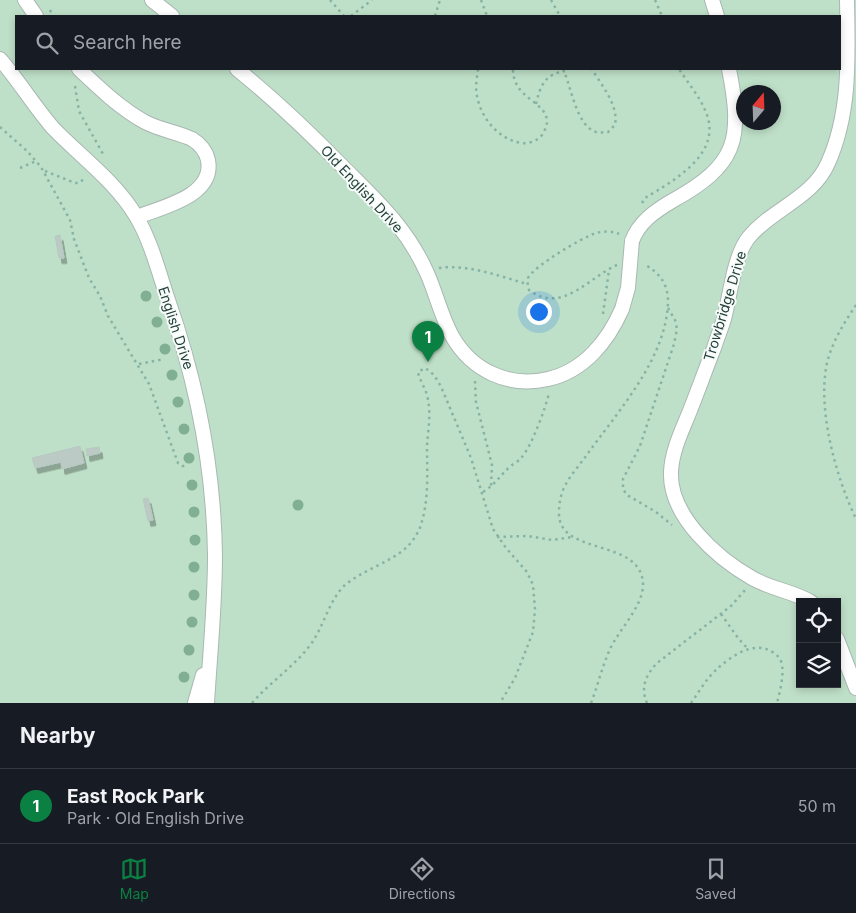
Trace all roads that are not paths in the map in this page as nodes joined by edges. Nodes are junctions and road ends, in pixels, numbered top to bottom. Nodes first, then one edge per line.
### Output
1 (25, 0) edge
2 (152, 0) edge
3 (712, 0) edge
4 (848, 0) edge
5 (35, 15) edge
6 (171, 15) edge
7 (717, 15) edge
8 (0, 59) edge
9 (238, 70) edge
10 (729, 70) edge
11 (76, 74) edge
12 (137, 217) junction
13 (802, 598) edge
14 (839, 643) edge
15 (210, 650) junction
16 (856, 688) edge
17 (195, 703) edge
18 (207, 703) edge

1 - 5 street
2 - 6 street
3 - 7 street
4 - 13 street, Trowbridge Drive
8 - 12 street, English Drive
9 - 10 street, Old English Drive, bridge
11 - 12 street
12 - 15 street, English Drive
14 - 16 street
15 - 17 street, English Drive
15 - 18 street, English Drive

